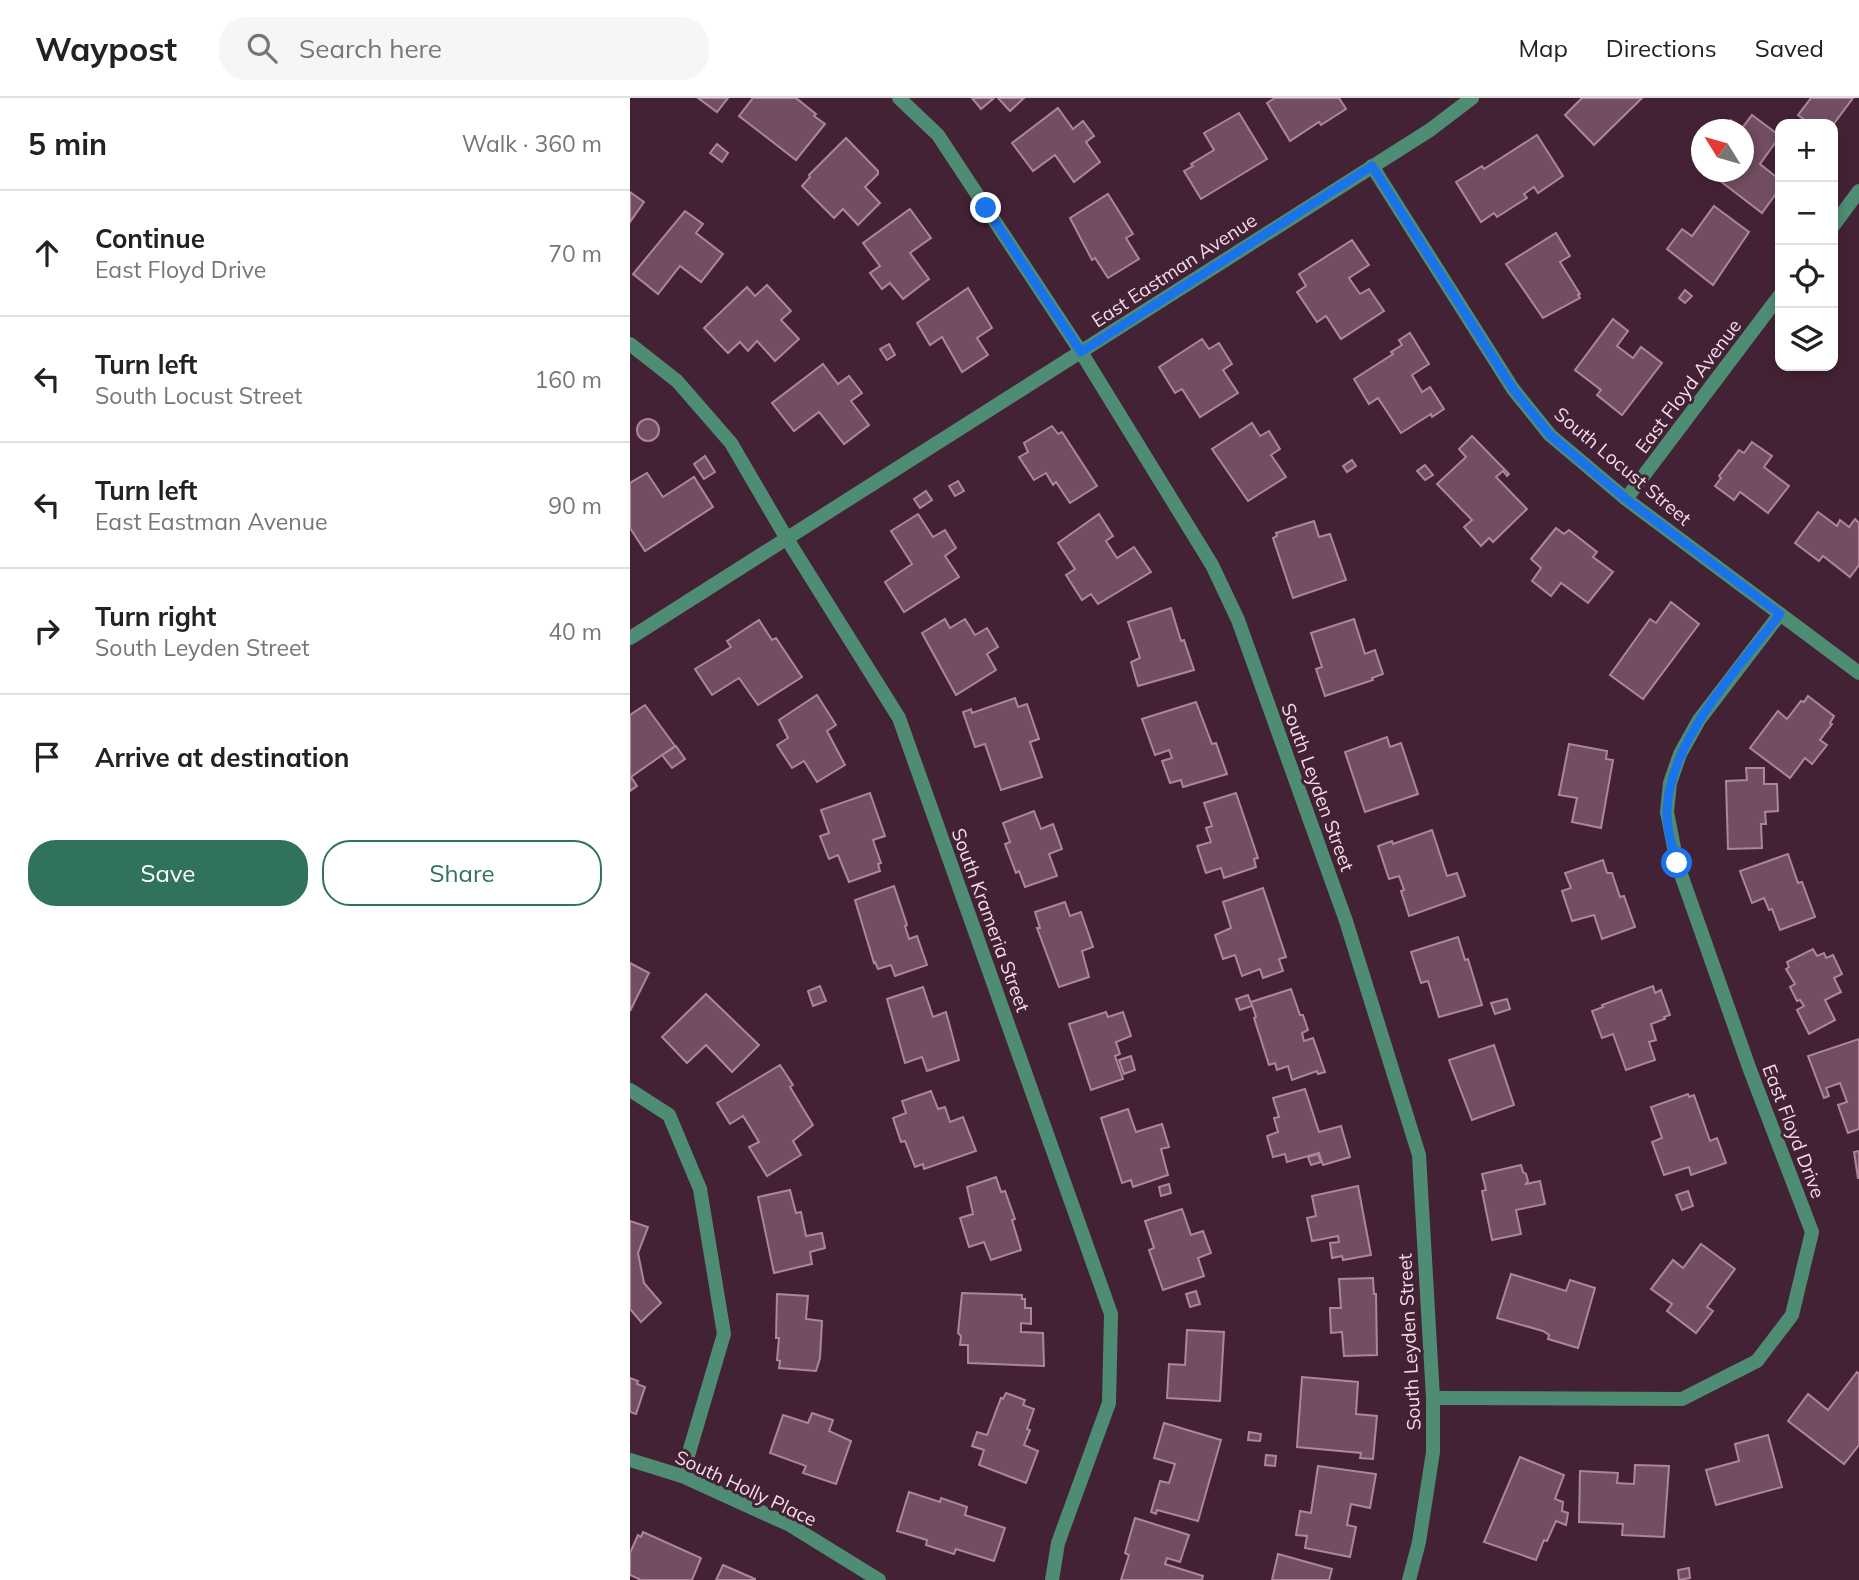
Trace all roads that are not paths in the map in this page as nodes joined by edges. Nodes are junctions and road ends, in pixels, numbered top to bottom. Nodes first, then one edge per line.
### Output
1 (899, 98) edge
2 (1472, 98) edge
3 (1372, 166) junction
4 (1859, 191) edge
5 (1838, 219) edge
6 (1775, 302) edge
7 (630, 344) edge
8 (1081, 352) junction
9 (1626, 499) junction
10 (787, 539) junction
11 (1780, 614) junction
12 (630, 638) edge
13 (1859, 673) edge
14 (630, 1090) edge
15 (1433, 1398) junction
16 (630, 1460) edge
17 (682, 1476) junction
18 (879, 1580) edge
19 (1052, 1580) edge
20 (1409, 1580) edge

1 - 8 street, South Leyden Street
2 - 3 street, East Eastman Avenue
3 - 8 street, East Eastman Avenue
3 - 9 street, South Locust Street
4 - 5 street
6 - 9 street, East Floyd Avenue
7 - 10 street, South Krameria Street
8 - 10 street, East Eastman Avenue
8 - 15 street, South Leyden Street
9 - 11 street, South Locust Street
10 - 12 street, East Eastman Avenue
10 - 19 street, South Krameria Street
11 - 13 street, South Locust Street
11 - 15 street, East Floyd Drive
14 - 17 street
15 - 20 street, South Leyden Street
16 - 17 street, South Holly Place
17 - 18 street, South Holly Place

